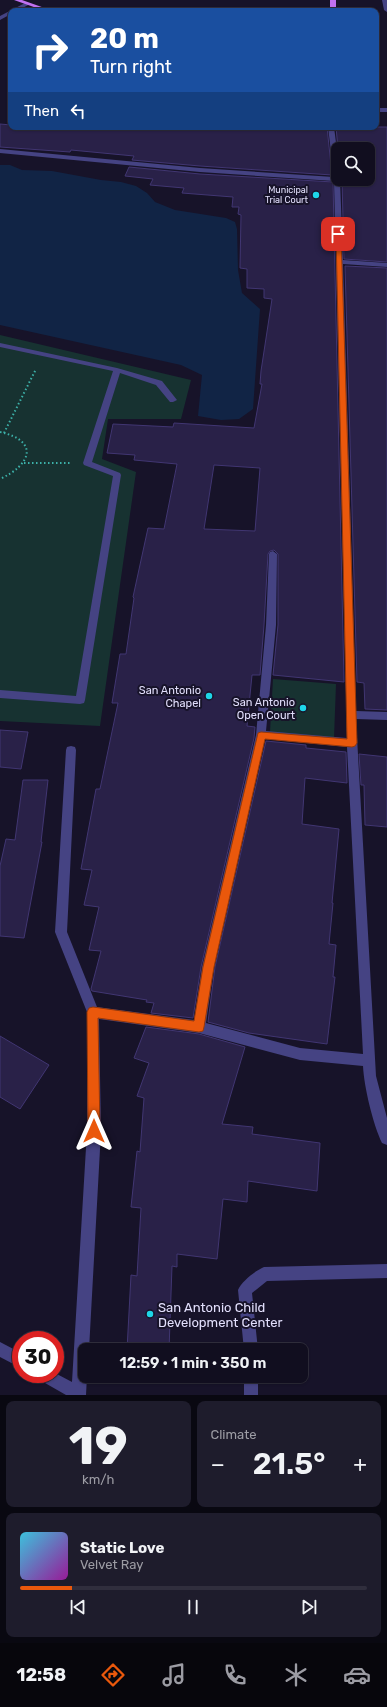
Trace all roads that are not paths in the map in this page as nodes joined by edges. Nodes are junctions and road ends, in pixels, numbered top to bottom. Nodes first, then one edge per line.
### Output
1 (16, 0) edge
2 (385, 0) edge
3 (27, 4) junction
4 (20, 8) edge
5 (40, 8) edge
6 (387, 10) edge
7 (331, 130) edge
8 (332, 142) edge
9 (0, 151) edge
10 (331, 179) edge
11 (336, 186) edge
12 (339, 262) junction
13 (387, 265) edge
14 (0, 345) edge
15 (117, 370) junction
16 (173, 400) dead end
17 (273, 554) dead end
18 (0, 694) edge
19 (352, 715) junction
20 (387, 716) edge
21 (261, 735) junction
22 (352, 743) junction
23 (71, 750) dead end
24 (93, 1012) junction
25 (199, 1027) junction
26 (370, 1061) junction
27 (387, 1138) edge
28 (387, 1271) edge
29 (250, 1343) edge
30 (0, 1349) edge
31 (12, 1356) edge
32 (58, 1383) edge
33 (251, 1383) edge
34 (79, 1395) edge
35 (251, 1395) edge

1 - 3 main road
2 - 6 street
3 - 4 street
3 - 5 main road
7 - 8 street
9 - 10 street
11 - 12 street
12 - 13 street
12 - 19 street
14 - 15 street
15 - 16 street
15 - 18 street
17 - 21 street
19 - 20 street
19 - 22 street
21 - 22 street
21 - 25 street
22 - 26 street
23 - 24 street
24 - 25 street
24 - 34 street
25 - 26 street
26 - 27 street
28 - 29 street
30 - 31 street
32 - 34 street
33 - 35 street

